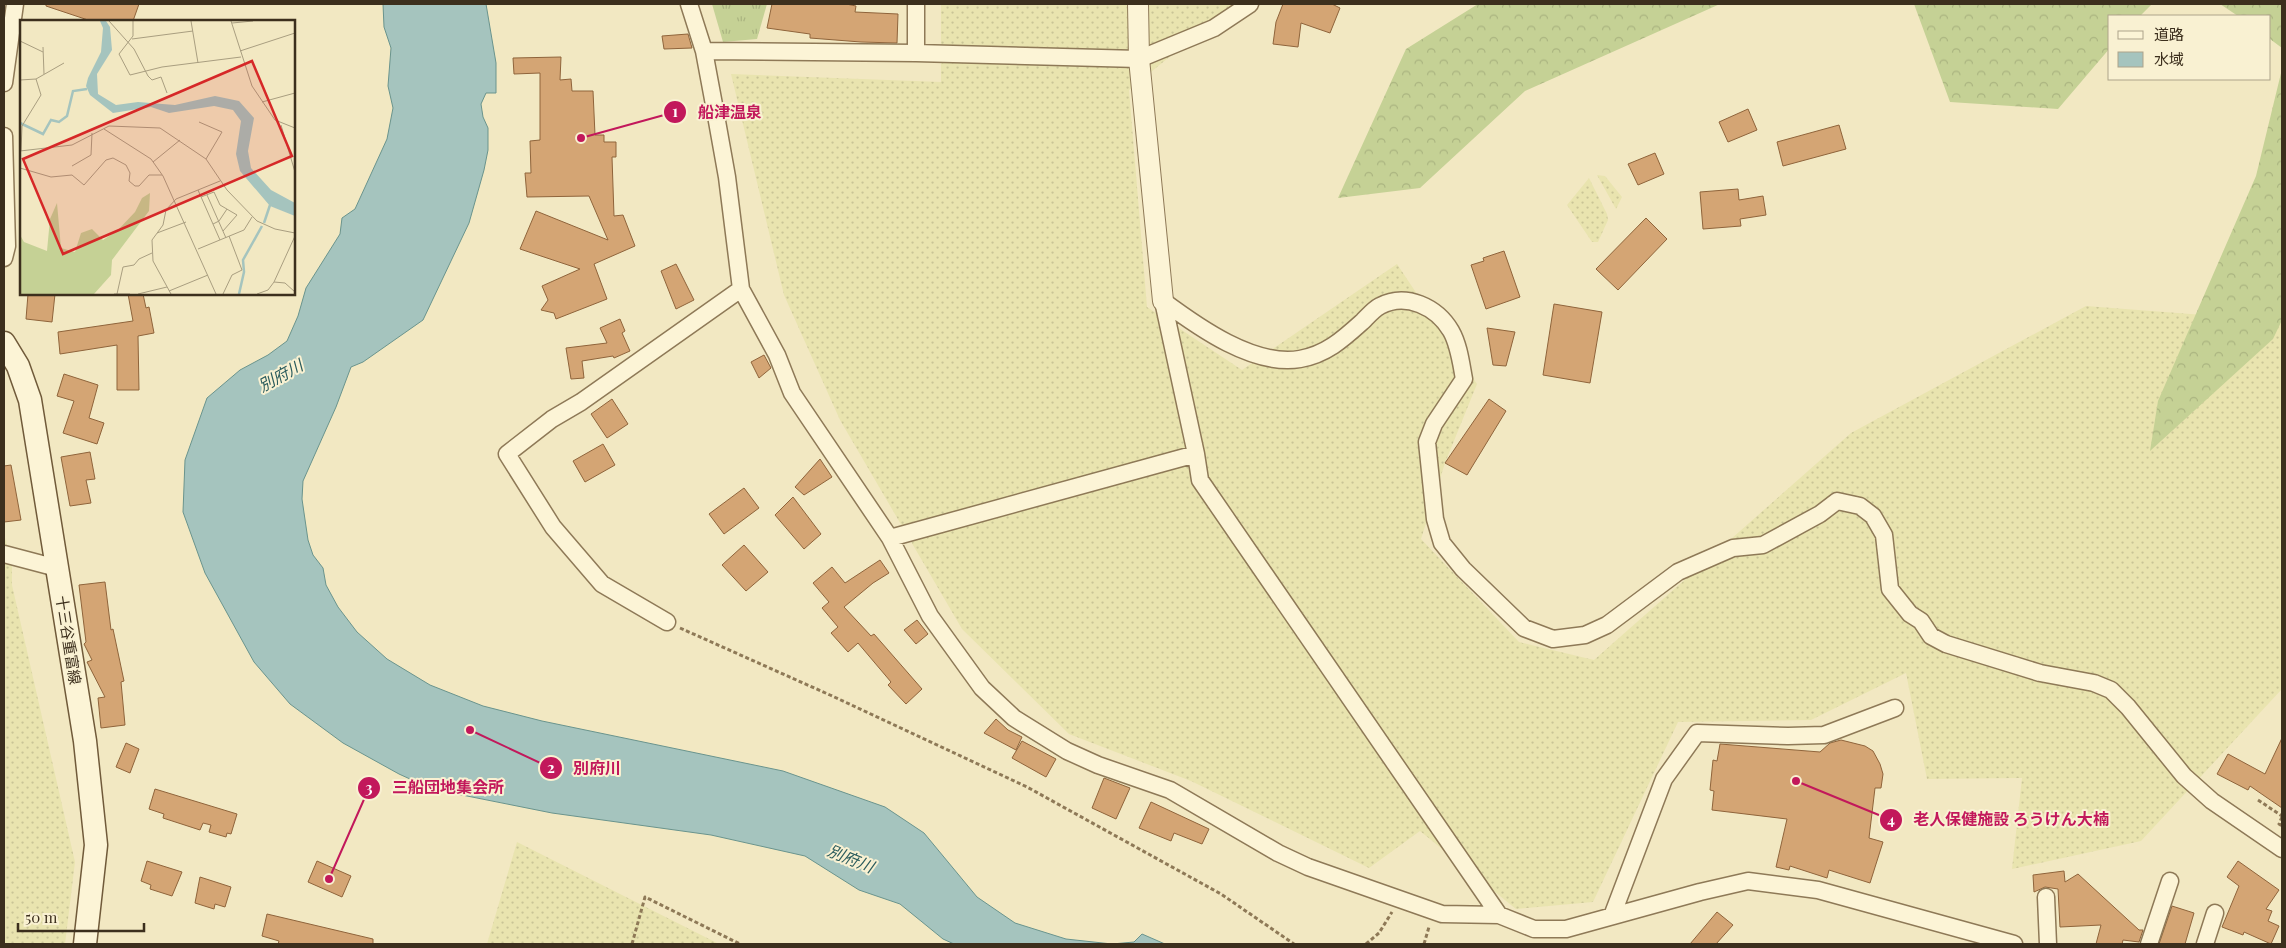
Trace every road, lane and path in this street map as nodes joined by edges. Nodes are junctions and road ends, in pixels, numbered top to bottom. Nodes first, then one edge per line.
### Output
1 (15, 4) edge
2 (689, 4) edge
3 (916, 4) edge
4 (1138, 4) edge
5 (1250, 4) edge
6 (704, 51) junction
7 (916, 53) junction
8 (1138, 59) junction
9 (4, 83) edge
10 (4, 136) edge
11 (4, 258) edge
12 (741, 289) junction
13 (1163, 301) junction
14 (4, 343) edge
15 (1196, 454) junction
16 (890, 538) junction
17 (4, 554) edge
18 (57, 568) junction
19 (667, 622) joint
20 (1895, 708) dead end
21 (2258, 800) dead end
22 (2282, 816) edge
23 (2282, 826) edge
24 (2282, 850) edge
25 (2170, 881) dead end
26 (2046, 897) dead end
27 (1399, 900) junction
28 (2215, 913) dead end
29 (1498, 915) junction
30 (1612, 916) junction
31 (85, 944) edge
32 (632, 944) edge
33 (740, 944) edge
34 (1294, 944) edge
35 (1366, 944) edge
36 (2014, 944) edge
37 (2048, 944) edge
38 (2149, 944) edge
39 (2205, 944) edge

1 - 9 street
2 - 6 street
3 - 7 street
4 - 8 street
5 - 8 street
6 - 7 street
6 - 12 street
7 - 8 street
8 - 13 street
10 - 11 street
12 - 16 street
12 - 19 street
13 - 15 street
13 - 24 street
14 - 18 main road, 十三谷重富線
15 - 16 street
15 - 29 street
16 - 27 street
17 - 18 street
18 - 31 main road, 十三谷重富線
19 - 34 path
20 - 30 street
21 - 22 path
22 - 23 path
25 - 38 street
26 - 37 street
27 - 29 street
27 - 35 path
28 - 39 street
29 - 30 street
30 - 36 street
32 - 33 path

